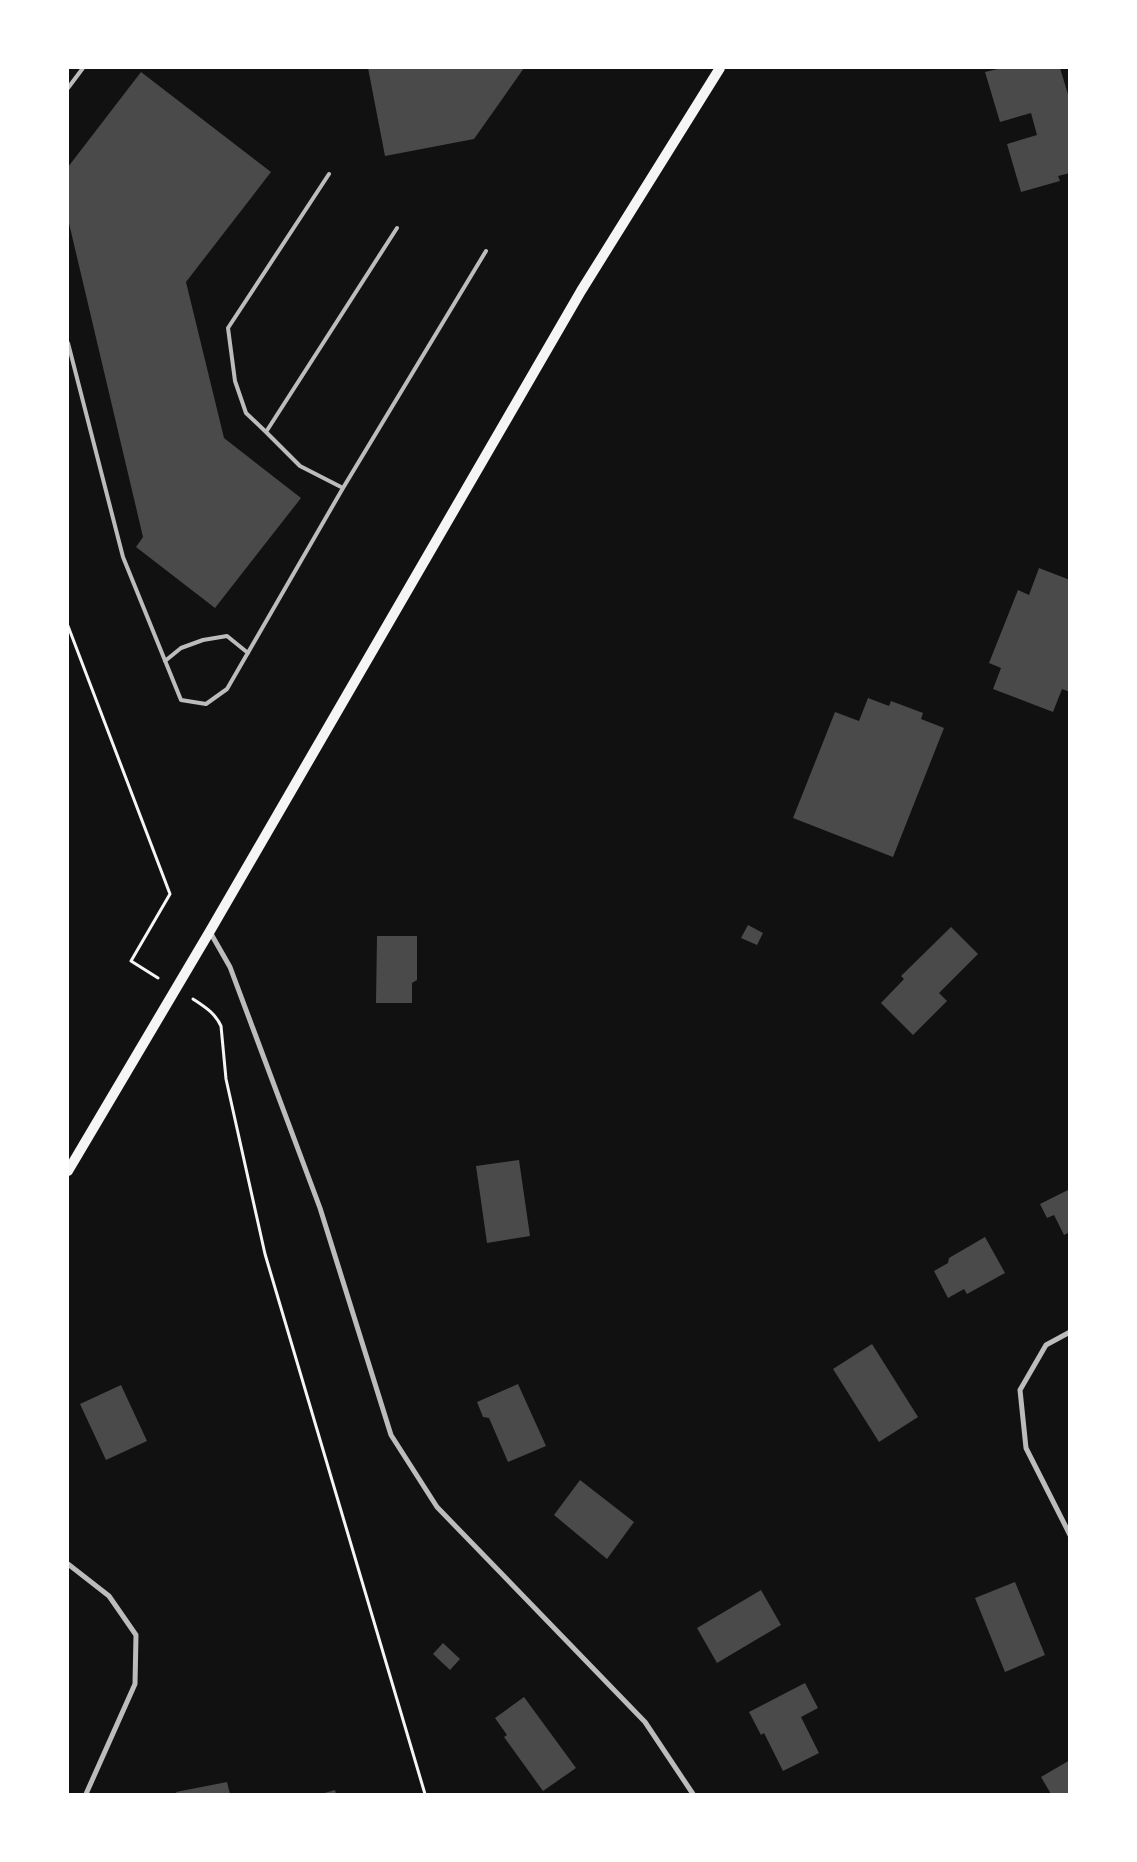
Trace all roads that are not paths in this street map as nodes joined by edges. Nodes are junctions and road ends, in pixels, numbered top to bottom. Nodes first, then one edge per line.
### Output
1 (83, 68) edge
2 (720, 68) edge
3 (68, 88) edge
4 (329, 174) dead end
5 (397, 228) dead end
6 (486, 251) dead end
7 (68, 343) edge
8 (266, 432) junction
9 (343, 488) junction
10 (248, 653) junction
11 (165, 661) junction
12 (210, 931) junction
13 (68, 1171) edge
14 (1070, 1332) edge
15 (1070, 1535) edge
16 (68, 1564) edge
17 (86, 1794) edge
18 (693, 1794) edge

1 - 3 lane
2 - 12 main road
4 - 8 lane
5 - 8 lane
6 - 9 lane
7 - 11 lane
8 - 9 lane
9 - 10 lane
10 - 11 lane
10 - 11 lane
12 - 13 main road
12 - 18 street
14 - 15 street
16 - 17 street

